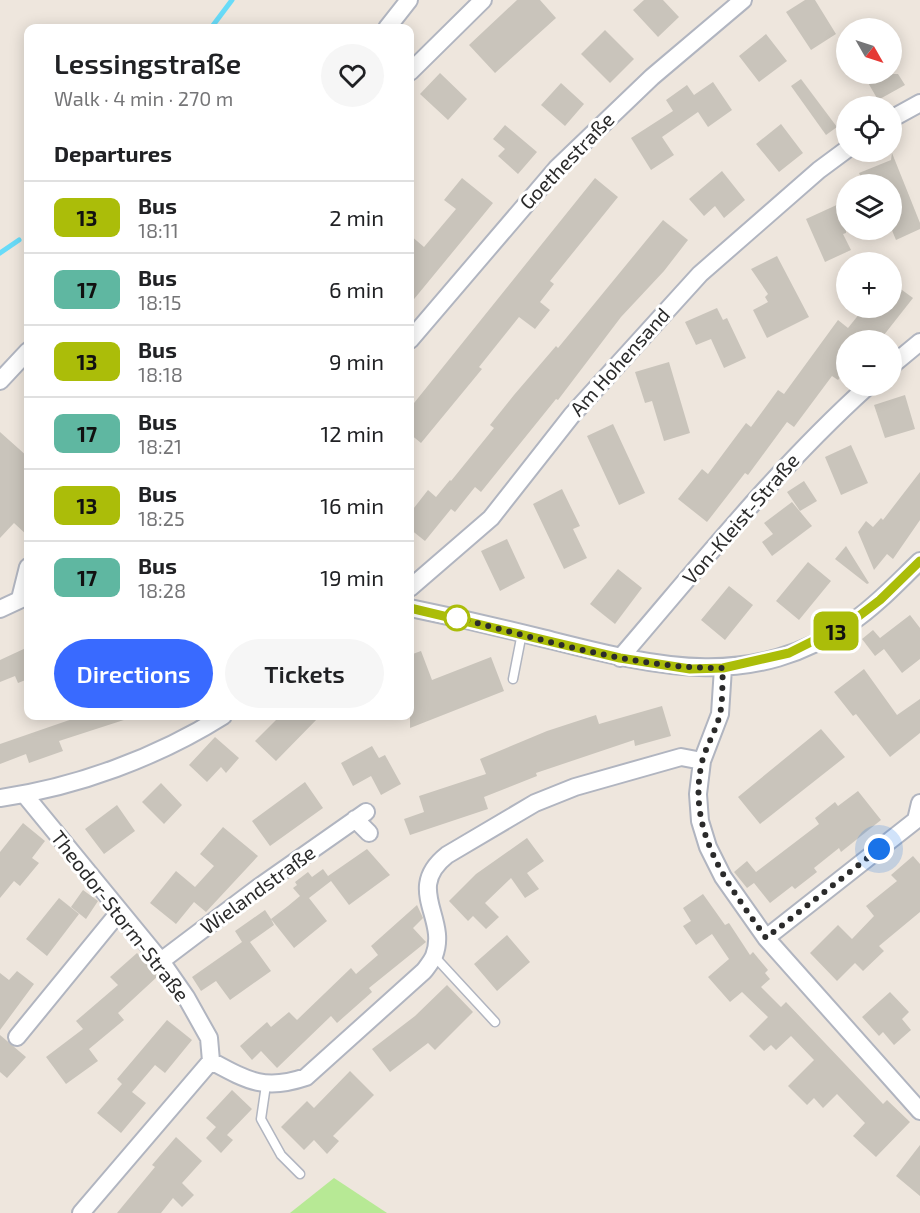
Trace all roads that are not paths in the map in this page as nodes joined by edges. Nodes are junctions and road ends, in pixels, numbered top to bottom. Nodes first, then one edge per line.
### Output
1 (409, 0) edge
2 (483, 0) edge
3 (743, 0) edge
4 (390, 24) edge
5 (414, 68) edge
6 (920, 103) edge
7 (902, 114) edge
8 (836, 157) edge
9 (414, 335) edge
10 (920, 342) edge
11 (24, 355) edge
12 (902, 357) edge
13 (0, 381) edge
14 (857, 396) edge
15 (920, 561) edge
16 (414, 584) edge
17 (24, 597) edge
18 (0, 609) edge
19 (414, 609) edge
20 (522, 633) junction
21 (620, 658) junction
22 (723, 668) junction
23 (513, 679) dead end
24 (215, 720) edge
25 (702, 761) junction
26 (24, 794) junction
27 (0, 798) edge
28 (920, 803) edge
29 (918, 822) edge
30 (369, 833) dead end
31 (120, 911) junction
32 (766, 938) junction
33 (434, 956) junction
34 (161, 961) junction
35 (495, 1022) dead end
36 (17, 1037) dead end
37 (211, 1061) junction
38 (266, 1085) junction
39 (920, 1111) edge
40 (300, 1174) dead end
41 (81, 1213) edge

1 - 4 street
2 - 5 street
3 - 9 street, Goethestraße
6 - 7 street
8 - 16 street, Am Hohensand
10 - 12 street
11 - 13 street
14 - 21 street, Von-Kleist-Straße
15 - 22 street
17 - 18 street
19 - 20 street
20 - 21 street
20 - 23 lane
21 - 22 street
22 - 25 street
24 - 26 street
25 - 32 street
25 - 33 street
26 - 27 street
26 - 31 street, Theodor-Storm-Straße
28 - 29 street
29 - 32 street
30 - 34 street, Wielandstraße
31 - 34 street, Theodor-Storm-Straße
31 - 36 street
32 - 39 street
33 - 35 lane
33 - 38 street
34 - 37 street, Theodor-Storm-Straße
37 - 38 street
37 - 41 street
38 - 40 lane

